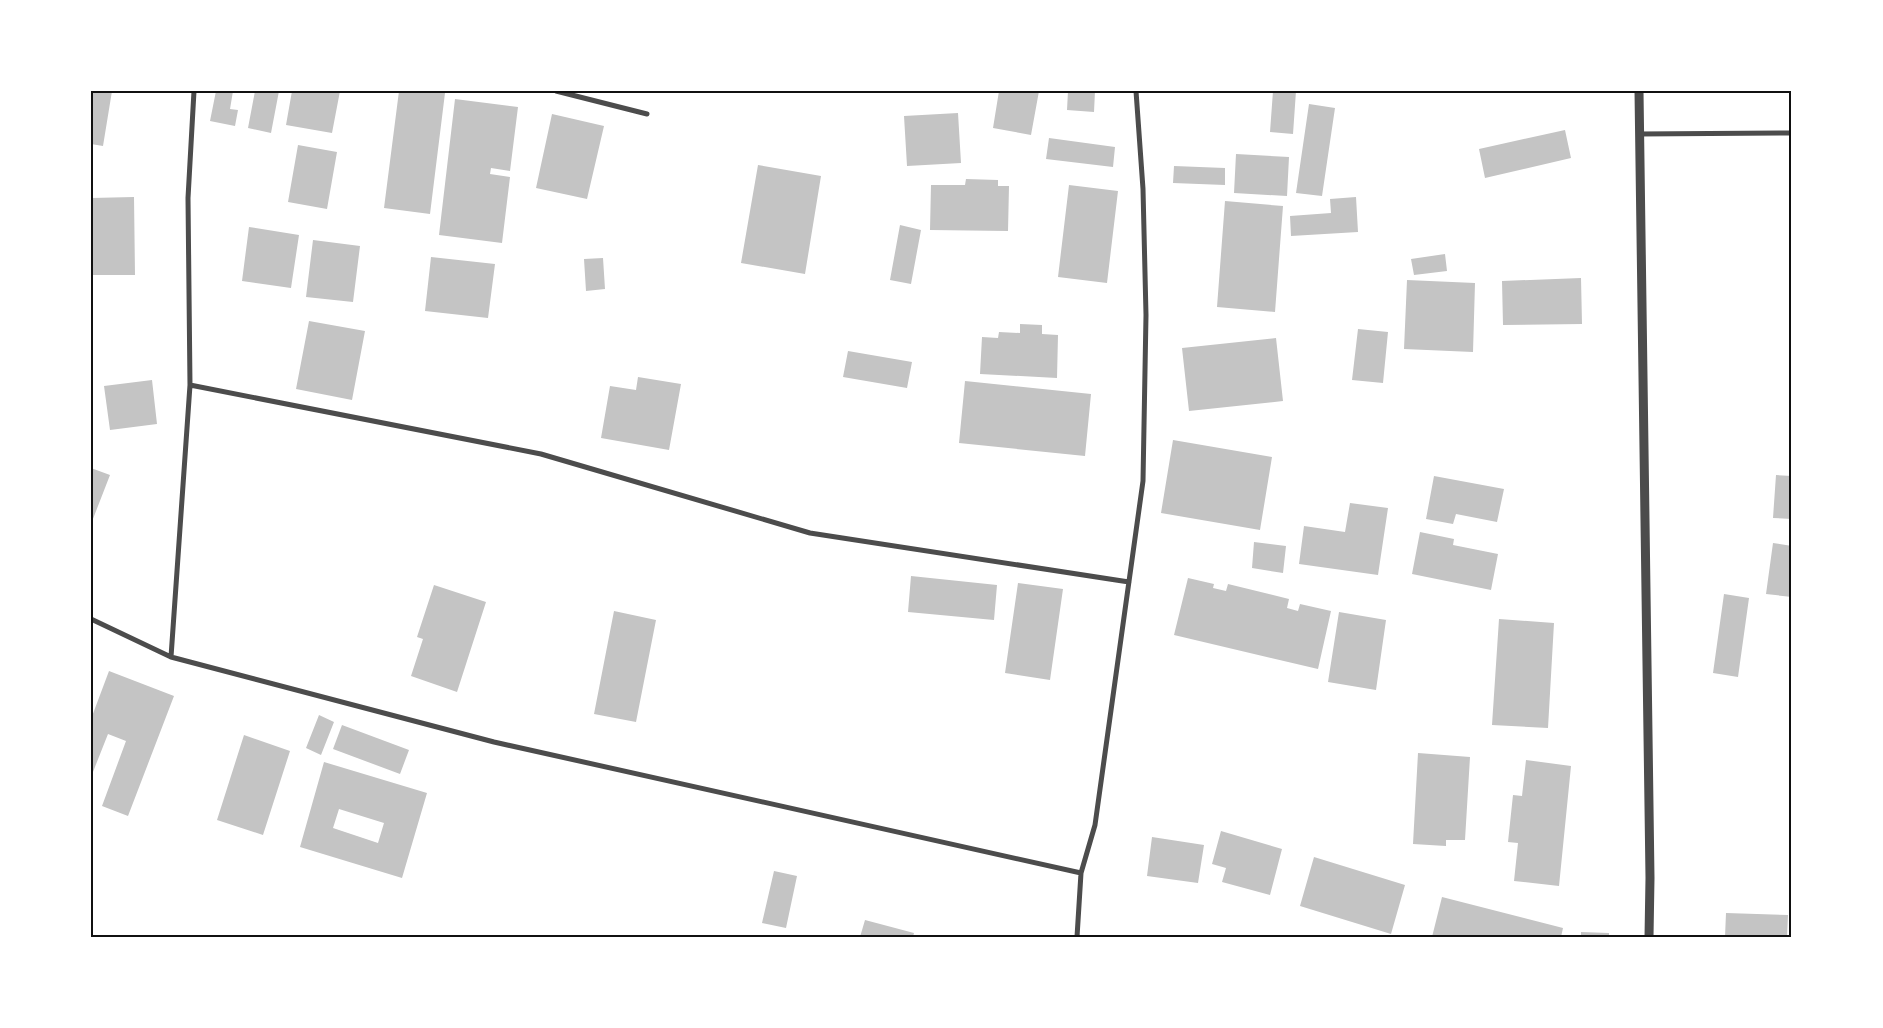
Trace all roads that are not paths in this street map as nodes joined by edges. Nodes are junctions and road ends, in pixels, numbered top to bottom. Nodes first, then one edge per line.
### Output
1 (194, 91) edge
2 (556, 91) edge
3 (1136, 91) edge
4 (1638, 91) edge
5 (647, 114) dead end
6 (1792, 133) edge
7 (1638, 134) junction
8 (190, 385) junction
9 (1129, 582) junction
10 (91, 619) edge
11 (171, 657) junction
12 (1081, 873) junction
13 (1077, 937) edge
14 (1650, 937) edge

1 - 8 street
2 - 5 street
3 - 9 street
4 - 7 street
6 - 7 street
7 - 14 street
8 - 9 street
8 - 11 street
9 - 12 street
10 - 11 street
11 - 12 street
12 - 13 street

